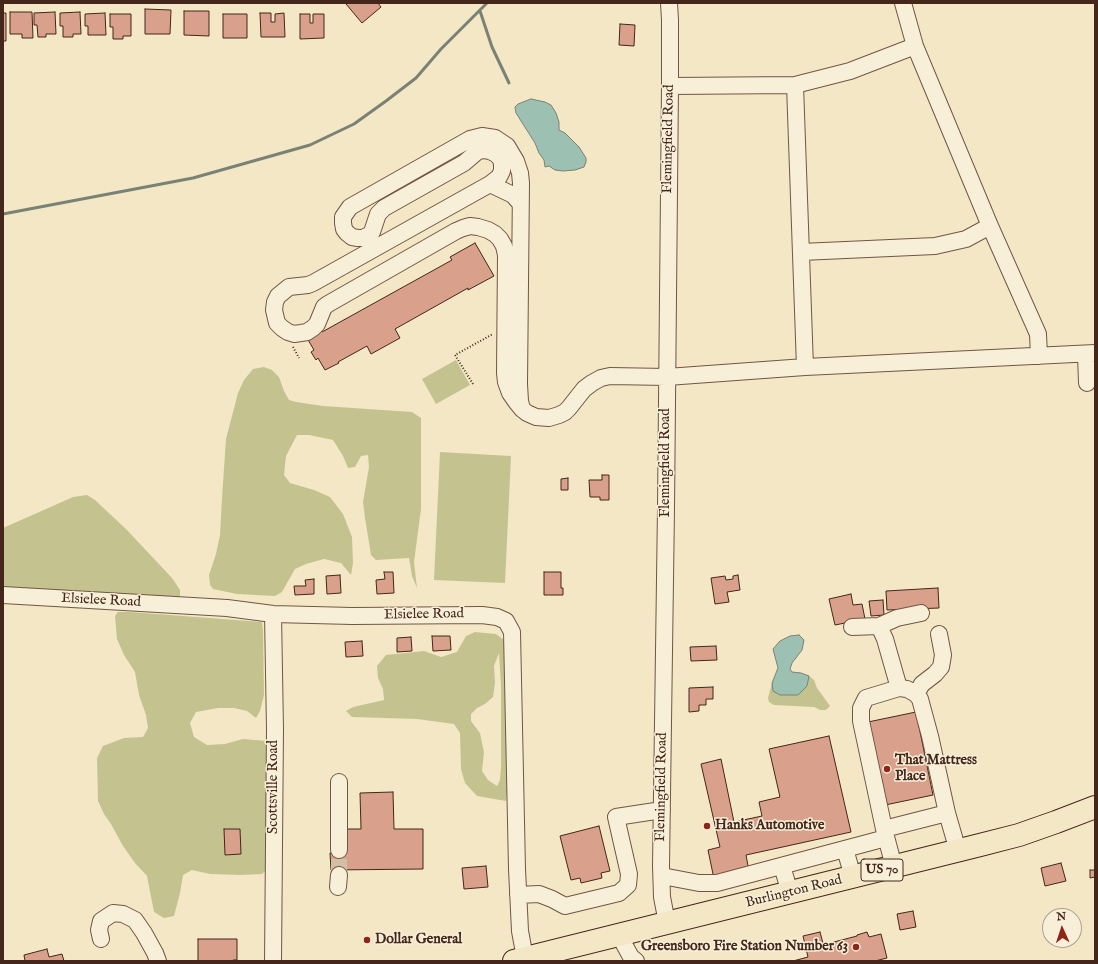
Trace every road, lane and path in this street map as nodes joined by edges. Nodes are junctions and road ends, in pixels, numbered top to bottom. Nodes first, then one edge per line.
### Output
1 (669, 3) edge
2 (903, 3) edge
3 (915, 46) junction
4 (795, 85) junction
5 (670, 86) junction
6 (490, 184) junction
7 (520, 203) junction
8 (990, 226) junction
9 (801, 252) junction
10 (497, 331) dead end
11 (1090, 353) edge
12 (1039, 356) junction
13 (806, 367) junction
14 (667, 377) junction
15 (1087, 383) dead end
16 (472, 384) dead end
17 (522, 409) junction
18 (3, 595) edge
19 (921, 613) dead end
20 (273, 614) junction
21 (879, 626) junction
22 (852, 627) dead end
23 (939, 634) dead end
24 (899, 688) junction
25 (916, 694) junction
26 (339, 782) dead end
27 (1095, 808) edge
28 (662, 810) junction
29 (948, 813) junction
30 (885, 834) junction
31 (845, 849) junction
32 (339, 850) tunnel mouth
33 (958, 851) junction
34 (782, 866) junction
35 (894, 867) junction
36 (662, 876) junction
37 (853, 877) junction
38 (790, 893) junction
39 (518, 895) junction
40 (667, 923) junction
41 (619, 935) junction
42 (101, 940) dead end
43 (530, 959) edge
44 (632, 960) edge
45 (158, 961) edge
46 (273, 961) edge

1 - 5 street, Flemingfield Road
2 - 3 street
3 - 4 street
3 - 8 street
4 - 5 street
4 - 9 street
5 - 14 street, Flemingfield Road
6 - 7 street
6 - 7 street
6 - 17 street
7 - 17 street
8 - 9 street
8 - 12 street
9 - 13 street
10 - 16 path
11 - 12 street
11 - 15 street
12 - 13 street
13 - 14 street
14 - 17 street
14 - 28 street, Flemingfield Road
18 - 20 street, Elsielee Road
19 - 21 street
20 - 39 street, Elsielee Road
20 - 46 street, Scottsville Road
21 - 22 street
21 - 24 street
23 - 25 street
24 - 25 street
24 - 30 street
25 - 29 street
26 - 32 street
27 - 33 highway, Burlington Road / US 70
28 - 36 street, Flemingfield Road
28 - 39 street
29 - 30 street
29 - 33 street
30 - 31 street
30 - 35 street
31 - 34 street
31 - 37 street
33 - 35 highway, Burlington Road / US 70
34 - 36 street
34 - 38 street
35 - 37 highway, Burlington Road / US 70
36 - 40 street, Flemingfield Road
37 - 38 highway, Burlington Road / US 70
38 - 40 highway, Burlington Road / US 70
39 - 43 street, Elsielee Road
40 - 41 highway, Burlington Road / US 70
41 - 43 highway, Burlington Road / US 70
41 - 44 street
42 - 45 street

